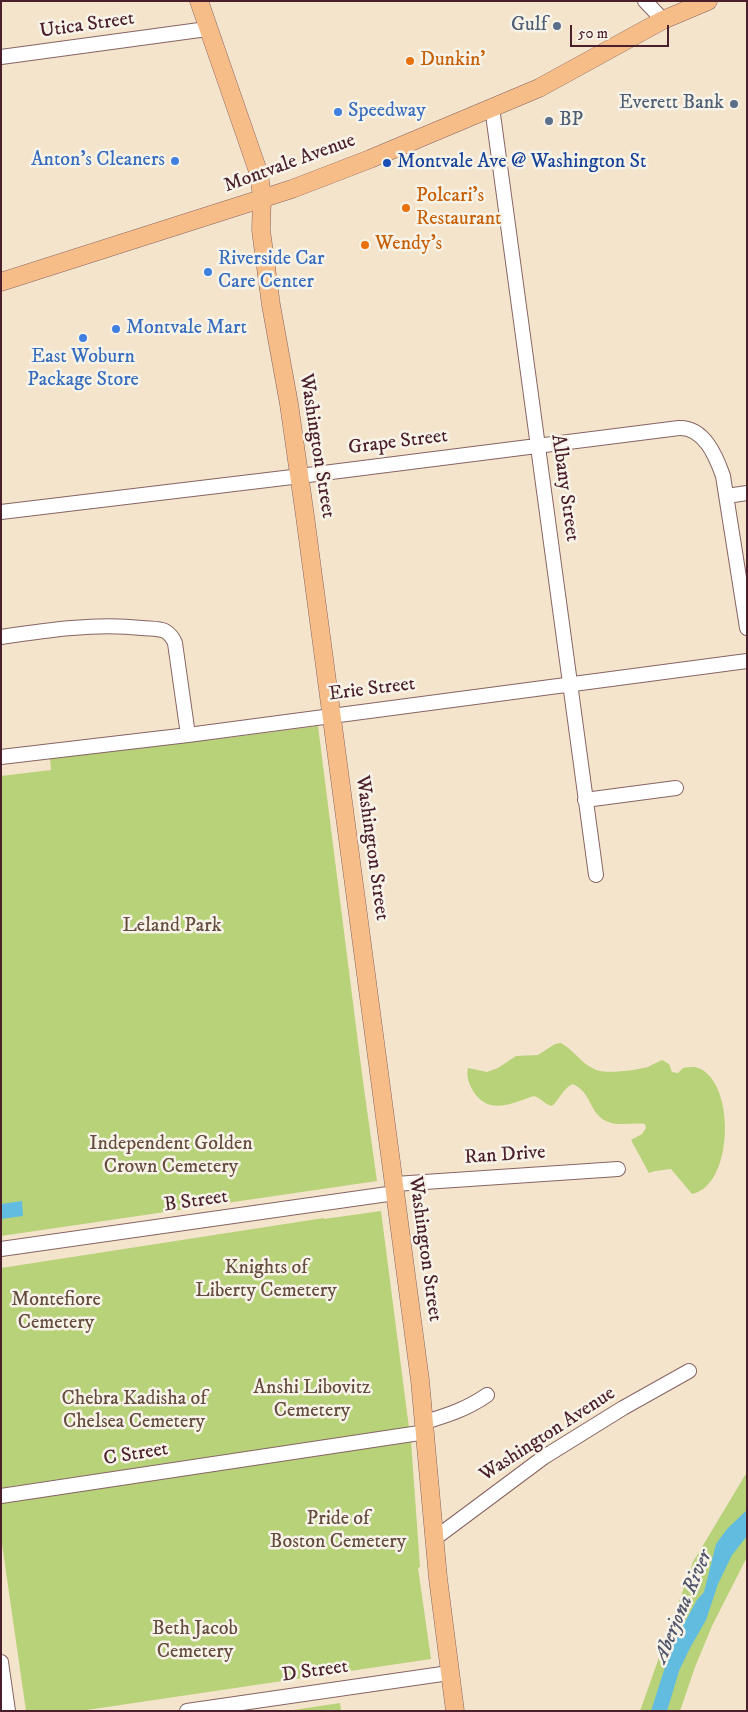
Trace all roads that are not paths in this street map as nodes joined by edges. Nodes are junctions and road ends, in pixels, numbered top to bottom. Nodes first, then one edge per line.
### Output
1 (199, 1) edge
2 (645, 1) edge
3 (686, 1) edge
4 (708, 1) edge
5 (663, 20) junction
6 (208, 29) junction
7 (1, 57) edge
8 (492, 107) junction
9 (262, 197) junction
10 (1, 282) edge
11 (538, 445) junction
12 (299, 476) junction
13 (747, 493) edge
14 (727, 496) junction
15 (1, 512) edge
16 (747, 628) edge
17 (1, 637) edge
18 (747, 661) edge
19 (570, 684) junction
20 (332, 715) junction
21 (188, 735) junction
22 (1, 758) edge
23 (676, 788) dead end
24 (585, 800) junction
25 (596, 875) dead end
26 (618, 1169) dead end
27 (395, 1189) junction
28 (1, 1249) edge
29 (689, 1371) dead end
30 (487, 1395) dead end
31 (425, 1427) junction
32 (1, 1496) edge
33 (434, 1539) junction
34 (1, 1662) edge
35 (449, 1673) junction
36 (8, 1711) edge
37 (187, 1711) edge
38 (455, 1711) edge

1 - 6 main road, Washington Street
2 - 5 street
3 - 5 main road, Montvale Avenue
4 - 5 main road, Montvale Avenue
5 - 8 main road, Montvale Avenue
6 - 7 street, Utica Street
6 - 9 main road, Washington Street
8 - 9 main road, Montvale Avenue
8 - 11 street, Albany Street
9 - 10 main road, Montvale Avenue
9 - 12 main road, Washington Street
11 - 12 street, Grape Street
11 - 14 street, Grape Street
11 - 19 street, Albany Street
12 - 15 street, Grape Street
12 - 20 main road, Washington Street
13 - 14 street
14 - 16 street
17 - 21 street
18 - 19 street, Erie Street
19 - 20 street, Erie Street
19 - 24 street, Albany Street
20 - 21 street, Erie Street
20 - 27 main road, Washington Street
21 - 22 street, Erie Street
23 - 24 street
24 - 25 street, Albany Street
26 - 27 street, Ran Drive
27 - 28 street, B Street
27 - 31 main road, Washington Street
29 - 33 street, Washington Avenue
30 - 31 street, C Street
31 - 32 street, C Street
31 - 33 main road, Washington Street
33 - 35 main road, Washington Street
34 - 36 street
35 - 37 street, D Street
35 - 38 main road, Washington Street

